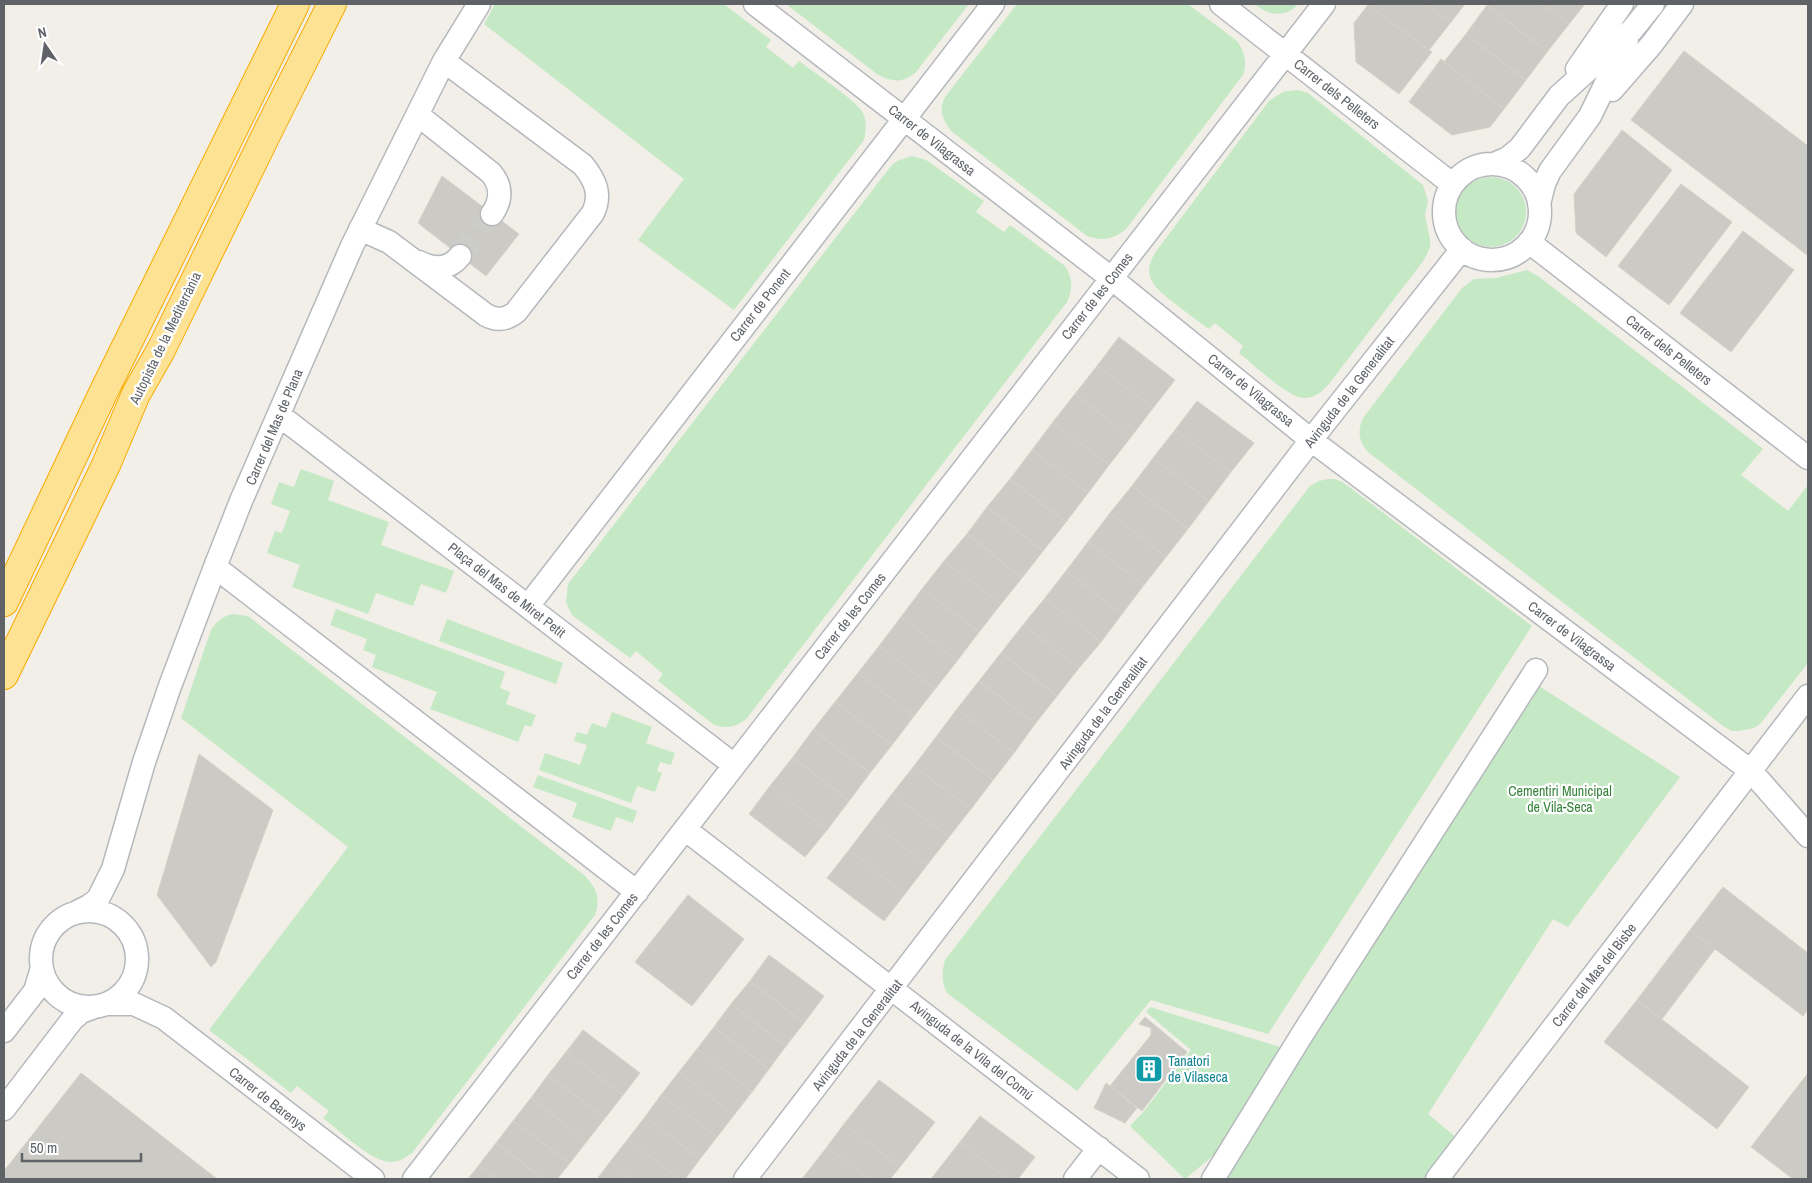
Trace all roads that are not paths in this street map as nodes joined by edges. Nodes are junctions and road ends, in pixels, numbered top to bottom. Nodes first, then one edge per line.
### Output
1 (295, 4) edge
2 (332, 4) edge
3 (479, 4) edge
4 (755, 4) edge
5 (993, 4) edge
6 (1221, 4) edge
7 (1324, 4) edge
8 (1622, 4) edge
9 (1653, 4) edge
10 (1682, 4) edge
11 (1632, 30) junction
12 (1286, 53) junction
13 (444, 61) junction
14 (1559, 96) junction
15 (418, 115) junction
16 (1590, 116) junction
17 (904, 118) junction
18 (1494, 164) junction
19 (1452, 184) junction
20 (1539, 204) junction
21 (492, 214) tunnel mouth
22 (360, 229) junction
23 (1529, 242) junction
24 (1462, 250) junction
25 (460, 256) tunnel mouth
26 (414, 260) junction
27 (1111, 278) junction
28 (279, 415) junction
29 (1311, 440) junction
30 (1808, 458) edge
31 (215, 566) junction
32 (4, 602) edge
33 (528, 606) junction
34 (1536, 670) dead end
35 (4, 675) edge
36 (1808, 696) edge
37 (734, 765) junction
38 (1751, 771) junction
39 (686, 830) junction
40 (1808, 836) edge
41 (112, 869) junction
42 (637, 892) junction
43 (77, 912) junction
44 (123, 925) junction
45 (41, 971) junction
46 (136, 971) junction
47 (893, 989) junction
48 (100, 1006) junction
49 (164, 1018) junction
50 (4, 1031) edge
51 (4, 1108) edge
52 (1099, 1148) junction
53 (373, 1179) edge
54 (414, 1179) edge
55 (746, 1179) edge
56 (1075, 1179) edge
57 (1138, 1179) edge
58 (1213, 1179) edge
59 (1437, 1179) edge

1 - 32 highway
2 - 35 highway, Autopista de la Mediterrània
3 - 13 street, Carrer del Mas de Plana
4 - 17 street, Carrer de Vilagrassa
5 - 17 street, Carrer de Ponent
6 - 12 street, Carrer dels Pelleters
7 - 12 street, Carrer de les Comes
8 - 14 street
9 - 11 street
10 - 16 street
11 - 14 street
11 - 16 street
12 - 19 street, Carrer dels Pelleters
12 - 27 street, Carrer de les Comes
13 - 15 street, Carrer del Mas de Plana
13 - 26 street
14 - 18 street
15 - 21 street
15 - 22 street, Carrer del Mas de Plana
16 - 20 street
17 - 27 street, Carrer de Vilagrassa
17 - 33 street, Carrer de Ponent
18 - 19 street
18 - 20 street
19 - 24 street
20 - 23 street
22 - 26 street
22 - 28 street, Carrer del Mas de Plana
23 - 24 street
23 - 30 street, Carrer dels Pelleters
24 - 29 street, Avinguda de la Generalitat
25 - 26 street
27 - 29 street, Carrer de Vilagrassa
27 - 37 street, Carrer de les Comes
28 - 31 street, Carrer del Mas de Plana
28 - 33 street, Plaça del Mas de Miret Petit
29 - 38 street, Carrer de Vilagrassa
29 - 47 street, Avinguda de la Generalitat
31 - 41 street, Carrer del Mas de Plana
31 - 42 street
33 - 37 street, Plaça del Mas de Miret Petit
34 - 58 street
36 - 38 street, Carrer del Mas del Bisbe
37 - 39 street, Carrer de les Comes
38 - 40 street, Carrer de Vilagrassa
38 - 59 street, Carrer del Mas del Bisbe
39 - 42 street, Carrer de les Comes
39 - 47 street, Avinguda de la Vila del Comú
41 - 43 street, Carrer del Mas de Plana
41 - 44 street, Carrer del Mas de Plana
42 - 54 street, Carrer de les Comes
43 - 44 street
43 - 45 street
44 - 46 street
45 - 48 street
45 - 50 street
46 - 48 street
46 - 49 street, Carrer de Barenys
47 - 52 street, Avinguda de la Vila del Comú
47 - 55 street, Avinguda de la Generalitat
48 - 49 street, Carrer de Barenys
48 - 51 street
49 - 53 street, Carrer de Barenys
52 - 56 street
52 - 57 street, Avinguda de la Vila del Comú

